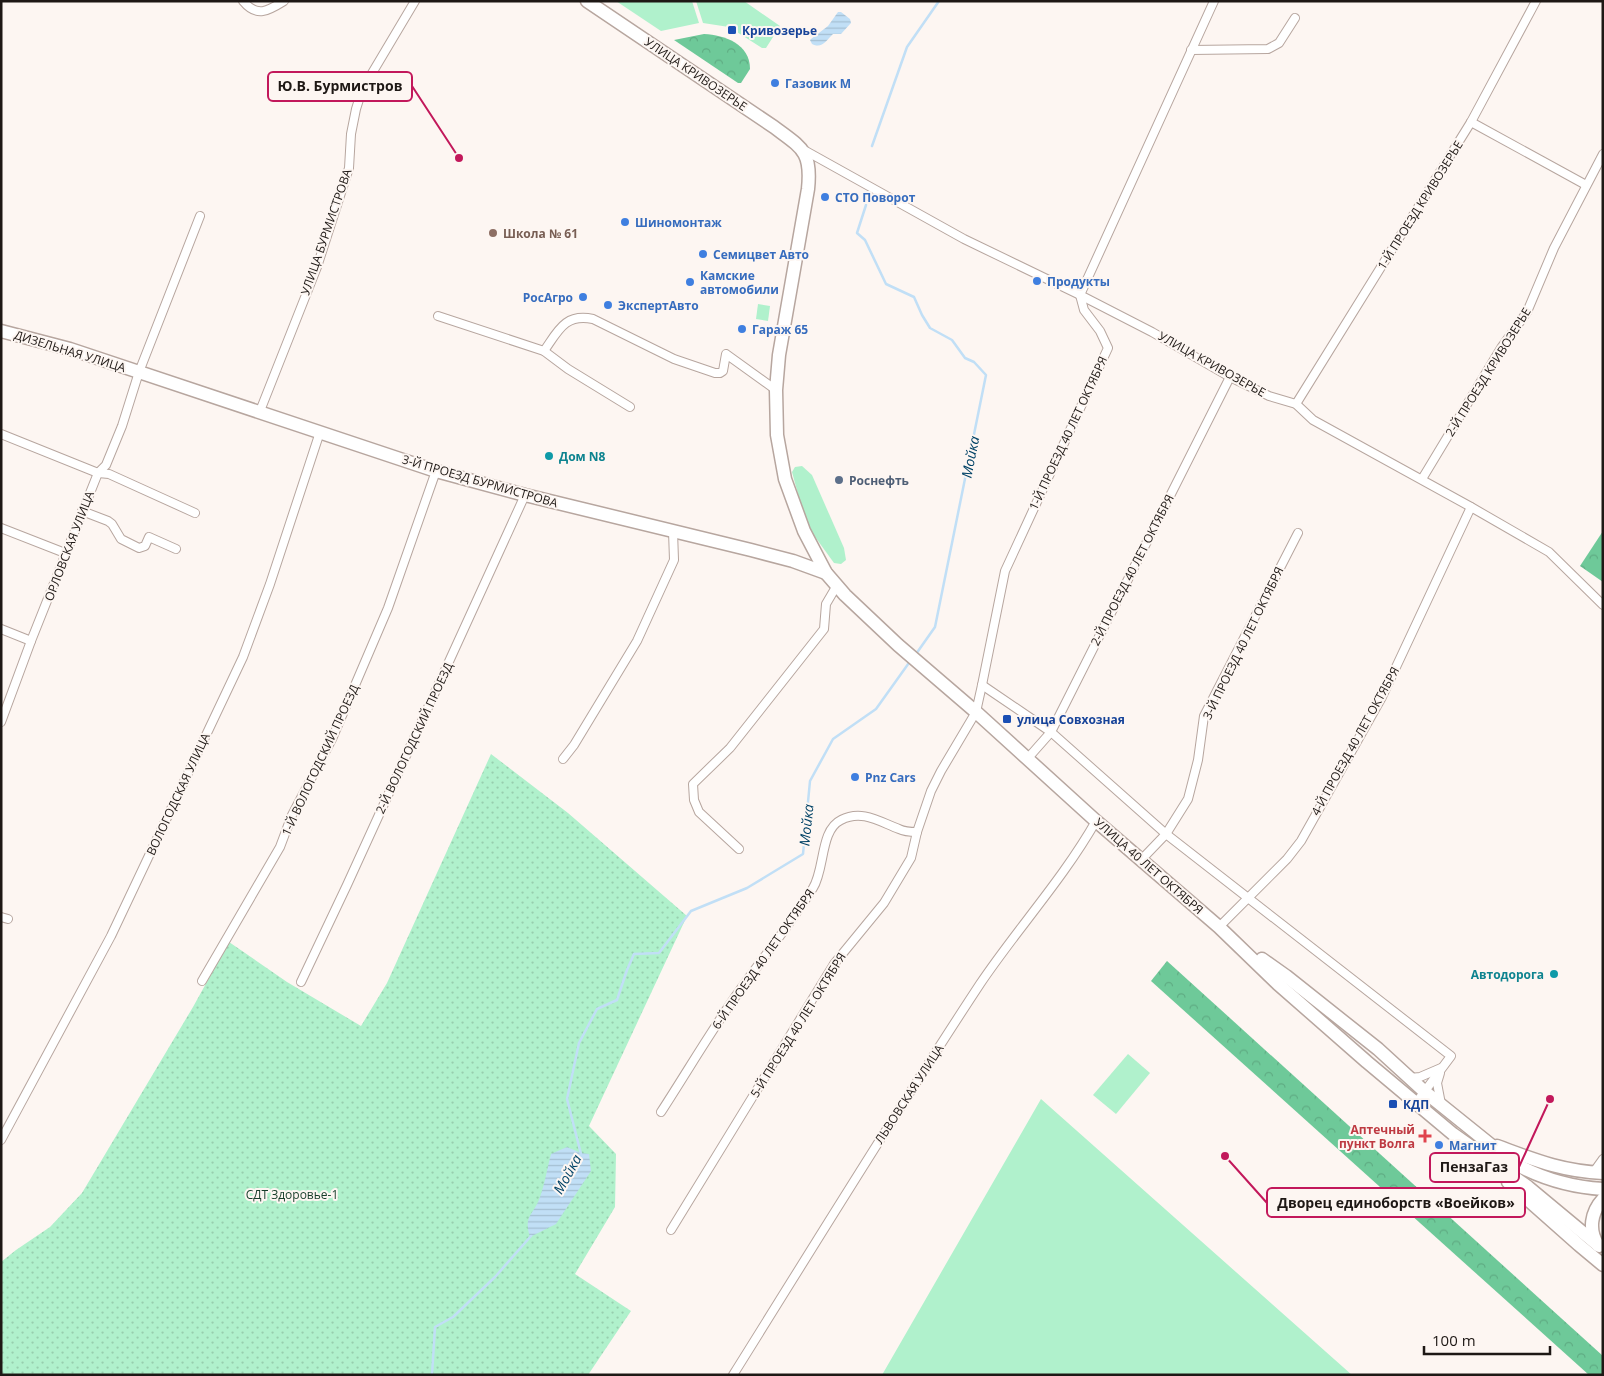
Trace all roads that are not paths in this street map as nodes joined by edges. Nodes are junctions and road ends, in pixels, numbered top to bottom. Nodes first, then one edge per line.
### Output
1 (243, 1) edge
2 (284, 1) edge
3 (415, 1) edge
4 (587, 1) edge
5 (1214, 1) edge
6 (1536, 1) edge
7 (1295, 18) dead end
8 (1192, 50) junction
9 (1470, 122) junction
10 (802, 149) junction
11 (1603, 154) edge
12 (1586, 185) junction
13 (200, 216) dead end
14 (1080, 295) junction
15 (438, 316) dead end
16 (1, 331) edge
17 (544, 350) junction
18 (139, 372) junction
19 (1230, 377) junction
20 (776, 390) junction
21 (1296, 404) junction
22 (630, 407) dead end
23 (260, 411) junction
24 (320, 432) junction
25 (1, 434) edge
26 (436, 471) junction
27 (98, 474) junction
28 (1422, 479) junction
29 (525, 495) junction
30 (1472, 506) junction
31 (82, 511) junction
32 (195, 513) dead end
33 (1, 528) edge
34 (673, 531) junction
35 (1298, 533) dead end
36 (176, 549) dead end
37 (65, 553) junction
38 (826, 573) junction
39 (836, 587) junction
40 (1603, 605) edge
41 (1, 629) edge
42 (31, 641) junction
43 (982, 685) junction
44 (976, 712) junction
45 (1, 722) edge
46 (1051, 732) junction
47 (1028, 758) junction
48 (563, 759) dead end
49 (1096, 821) junction
50 (917, 832) junction
51 (1166, 834) junction
52 (739, 849) dead end
53 (1141, 860) junction
54 (1248, 898) junction
55 (1220, 927) junction
56 (1237, 942) junction
57 (202, 981) dead end
58 (301, 982) dead end
59 (1443, 1067) junction
60 (1409, 1078) junction
61 (1425, 1092) junction
62 (1416, 1103) junction
63 (1442, 1106) junction
64 (661, 1112) dead end
65 (1, 1140) edge
66 (1482, 1147) junction
67 (1603, 1158) edge
68 (1598, 1173) edge
69 (1603, 1190) edge
70 (1603, 1199) edge
71 (671, 1230) dead end
72 (1601, 1248) edge
73 (1603, 1265) edge
74 (734, 1375) edge

1 - 2 street
3 - 23 street, УЛИЦА БУРМИСТРОВА
4 - 10 main road, УЛИЦА КРИВОЗЕРЬЕ
5 - 8 street
6 - 9 street, 1-Й ПРОЕЗД КРИВОЗЕРЬЕ
7 - 8 street
8 - 14 street
9 - 12 street
9 - 21 street, 1-Й ПРОЕЗД КРИВОЗЕРЬЕ
10 - 14 street, УЛИЦА КРИВОЗЕРЬЕ
10 - 20 main road
11 - 12 street, 2-Й ПРОЕЗД КРИВОЗЕРЬЕ
12 - 28 street, 2-Й ПРОЕЗД КРИВОЗЕРЬЕ
13 - 18 street
14 - 19 street, УЛИЦА КРИВОЗЕРЬЕ
14 - 43 street, 1-Й ПРОЕЗД 40 ЛЕТ ОКТЯБРЯ
15 - 17 street
16 - 18 main road, ДИЗЕЛЬНАЯ УЛИЦА
17 - 20 street
17 - 22 street
18 - 23 main road, 3-Й ПРОЕЗД БУРМИСТРОВА
18 - 27 street, ОРЛОВСКАЯ УЛИЦА
19 - 21 street, УЛИЦА КРИВОЗЕРЬЕ
19 - 46 street, 2-Й ПРОЕЗД 40 ЛЕТ ОКТЯБРЯ
20 - 38 main road
21 - 28 street, УЛИЦА КРИВОЗЕРЬЕ
23 - 24 main road, 3-Й ПРОЕЗД БУРМИСТРОВА
24 - 26 main road, 3-Й ПРОЕЗД БУРМИСТРОВА
24 - 65 street, ВОЛОГОДСКАЯ УЛИЦА
25 - 27 street
26 - 29 main road, 3-Й ПРОЕЗД БУРМИСТРОВА
26 - 57 street, 1-Й ВОЛОГОДСКИЙ ПРОЕЗД
27 - 31 street, ОРЛОВСКАЯ УЛИЦА
27 - 32 street
28 - 30 street, УЛИЦА КРИВОЗЕРЬЕ
29 - 34 main road, 3-Й ПРОЕЗД БУРМИСТРОВА
29 - 58 street, 2-Й ВОЛОГОДСКИЙ ПРОЕЗД
30 - 40 street, УЛИЦА КРИВОЗЕРЬЕ
30 - 54 street, 4-Й ПРОЕЗД 40 ЛЕТ ОКТЯБРЯ
31 - 36 street
31 - 37 street, ОРЛОВСКАЯ УЛИЦА
33 - 37 street
34 - 38 main road, 3-Й ПРОЕЗД БУРМИСТРОВА
34 - 48 street
35 - 51 street, 3-Й ПРОЕЗД 40 ЛЕТ ОКТЯБРЯ
37 - 42 street, ОРЛОВСКАЯ УЛИЦА
38 - 39 main road, УЛИЦА 40 ЛЕТ ОКТЯБРЯ
39 - 44 main road, УЛИЦА 40 ЛЕТ ОКТЯБРЯ
39 - 52 street
41 - 42 street
42 - 45 street, ОРЛОВСКАЯ УЛИЦА
43 - 44 street, 5-Й ПРОЕЗД 40 ЛЕТ ОКТЯБРЯ
43 - 46 street
44 - 47 main road, УЛИЦА 40 ЛЕТ ОКТЯБРЯ
44 - 50 street, 5-Й ПРОЕЗД 40 ЛЕТ ОКТЯБРЯ
46 - 47 street, 2-Й ПРОЕЗД 40 ЛЕТ ОКТЯБРЯ
46 - 51 street
47 - 49 main road, УЛИЦА 40 ЛЕТ ОКТЯБРЯ
49 - 53 main road, УЛИЦА 40 ЛЕТ ОКТЯБРЯ
49 - 74 street, ЛЬВОВСКАЯ УЛИЦА
50 - 64 street, 6-Й ПРОЕЗД 40 ЛЕТ ОКТЯБРЯ
50 - 71 street, 5-Й ПРОЕЗД 40 ЛЕТ ОКТЯБРЯ
51 - 53 street, 3-Й ПРОЕЗД 40 ЛЕТ ОКТЯБРЯ
51 - 54 street
53 - 55 main road, УЛИЦА 40 ЛЕТ ОКТЯБРЯ
54 - 55 street, 4-Й ПРОЕЗД 40 ЛЕТ ОКТЯБРЯ
54 - 59 street
55 - 56 main road, УЛИЦА 40 ЛЕТ ОКТЯБРЯ
56 - 60 main road, УЛИЦА 40 ЛЕТ ОКТЯБРЯ
56 - 62 main road, УЛИЦА 40 ЛЕТ ОКТЯБРЯ
59 - 60 street
59 - 61 street
59 - 63 street
60 - 61 main road, УЛИЦА 40 ЛЕТ ОКТЯБРЯ
61 - 62 street
61 - 63 main road, УЛИЦА 40 ЛЕТ ОКТЯБРЯ
62 - 66 main road, УЛИЦА 40 ЛЕТ ОКТЯБРЯ
63 - 66 main road, УЛИЦА 40 ЛЕТ ОКТЯБРЯ
66 - 68 main road
66 - 69 main road, УЛИЦА 40 ЛЕТ ОКТЯБРЯ
66 - 72 main road, УЛИЦА 40 ЛЕТ ОКТЯБРЯ
66 - 73 main road, УЛИЦА 40 ЛЕТ ОКТЯБРЯ
67 - 68 street
70 - 72 main road, УЛИЦА 40 ЛЕТ ОКТЯБРЯ

